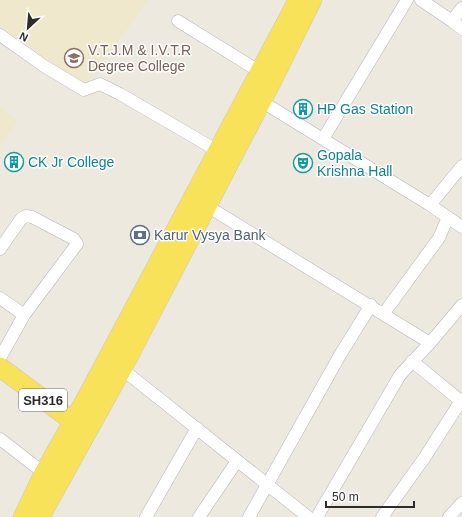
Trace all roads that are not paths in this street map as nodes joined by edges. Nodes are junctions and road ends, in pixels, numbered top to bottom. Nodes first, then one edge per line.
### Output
1 (298, 0) edge
2 (312, 0) edge
3 (407, 0) edge
4 (421, 0) edge
5 (462, 8) edge
6 (178, 21) dead end
7 (452, 21) junction
8 (462, 29) edge
9 (0, 35) edge
10 (267, 76) junction
11 (261, 101) junction
12 (323, 139) junction
13 (218, 151) junction
14 (462, 166) edge
15 (430, 205) junction
16 (207, 206) junction
17 (448, 217) junction
18 (462, 227) edge
19 (0, 249) edge
20 (0, 298) edge
21 (371, 305) junction
22 (462, 305) edge
23 (384, 313) junction
24 (24, 315) junction
25 (430, 343) junction
26 (0, 358) edge
27 (412, 361) junction
28 (0, 367) edge
29 (122, 369) junction
30 (462, 400) edge
31 (80, 426) junction
32 (197, 428) junction
33 (0, 439) edge
34 (237, 461) junction
35 (44, 473) junction
36 (267, 486) junction
37 (462, 503) edge
38 (23, 517) edge
39 (40, 517) edge
40 (146, 517) edge
41 (199, 517) edge
42 (249, 517) edge
43 (308, 517) edge
44 (317, 517) edge
45 (382, 517) edge
46 (449, 517) edge

1 - 10 main road
2 - 10 main road
3 - 12 street
4 - 7 street
5 - 7 street
6 - 10 street
7 - 8 street
9 - 13 street
10 - 11 main road
10 - 13 main road
11 - 12 street
11 - 16 main road
12 - 15 street
13 - 31 main road
14 - 15 street
15 - 17 street
16 - 21 street
16 - 29 main road
17 - 18 street
17 - 23 street
19 - 24 street
20 - 24 street
21 - 23 street
21 - 36 street
22 - 25 street
23 - 25 street
24 - 26 street
25 - 27 street
27 - 30 street
27 - 44 street
28 - 31 main road, SH316
29 - 31 main road
29 - 32 street
30 - 45 street
31 - 35 main road
31 - 39 main road
32 - 34 street
32 - 40 street
33 - 35 street
34 - 36 street
34 - 41 street
35 - 38 main road
36 - 42 street
36 - 43 street
37 - 46 street

